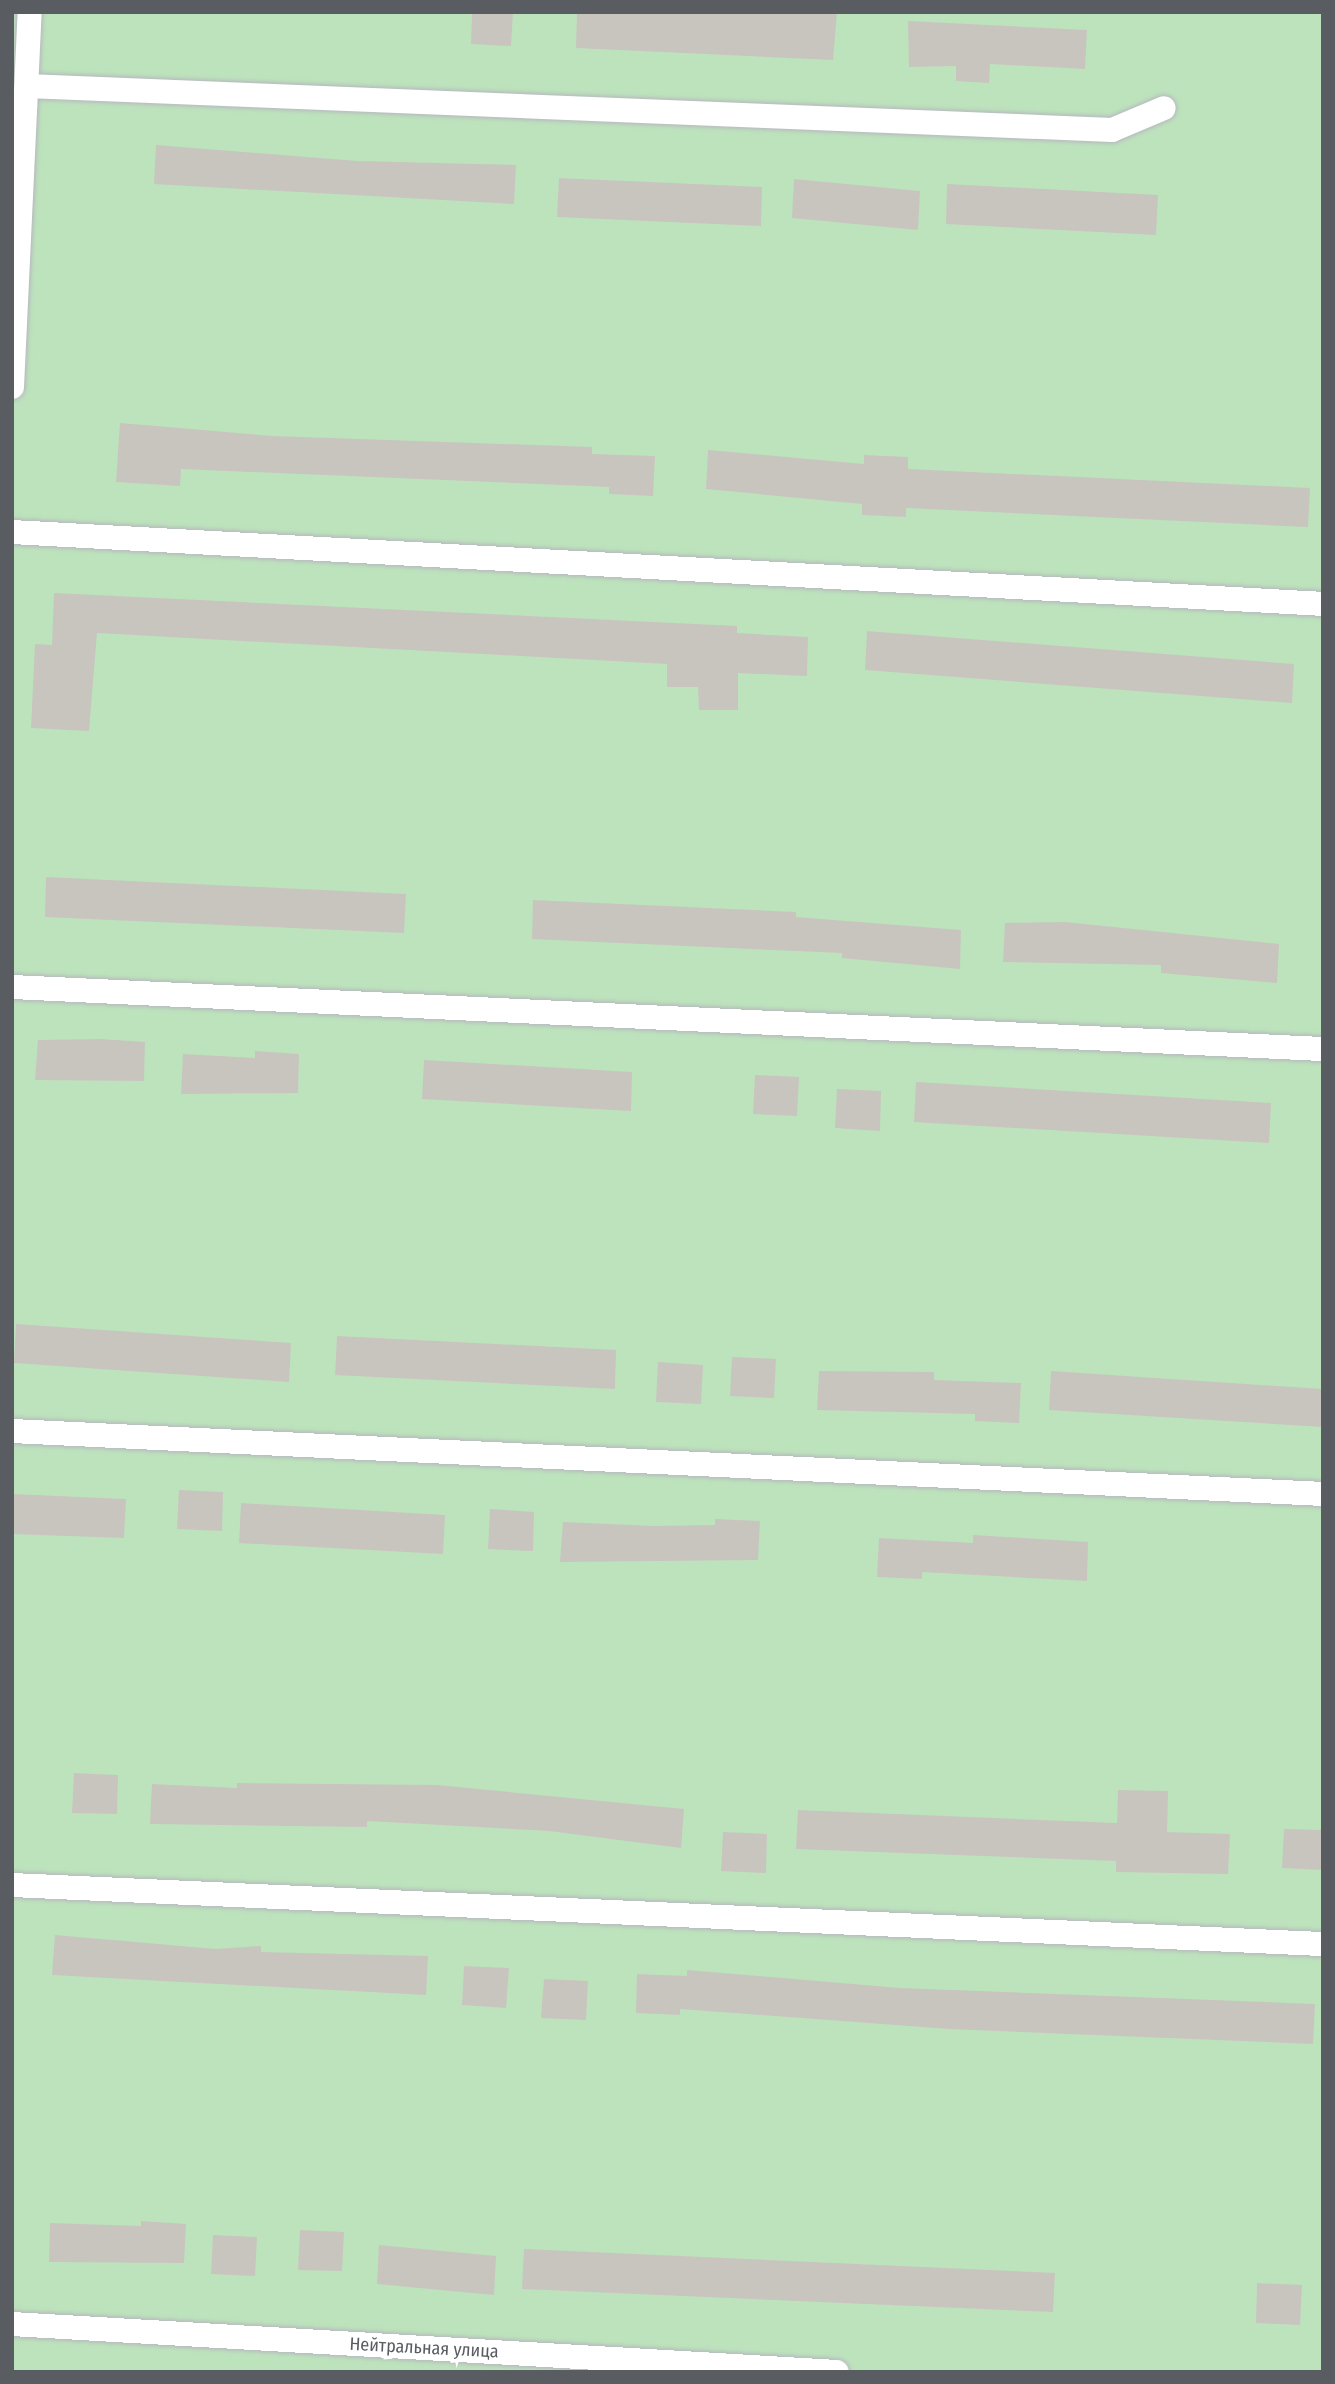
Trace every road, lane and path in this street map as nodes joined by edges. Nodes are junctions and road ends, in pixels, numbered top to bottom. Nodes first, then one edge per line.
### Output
1 (30, 12) edge
2 (27, 86) junction
3 (1164, 108) dead end
4 (12, 387) edge
5 (12, 532) edge
6 (1323, 604) edge
7 (12, 987) edge
8 (1323, 1049) edge
9 (12, 1431) edge
10 (1323, 1494) edge
11 (12, 1885) edge
12 (1323, 1944) edge
13 (12, 2325) edge
14 (837, 2372) edge

1 - 2 lane
2 - 3 lane
2 - 4 lane
5 - 6 lane
7 - 8 lane
9 - 10 lane
11 - 12 lane
13 - 14 lane, Нейтральная улица

